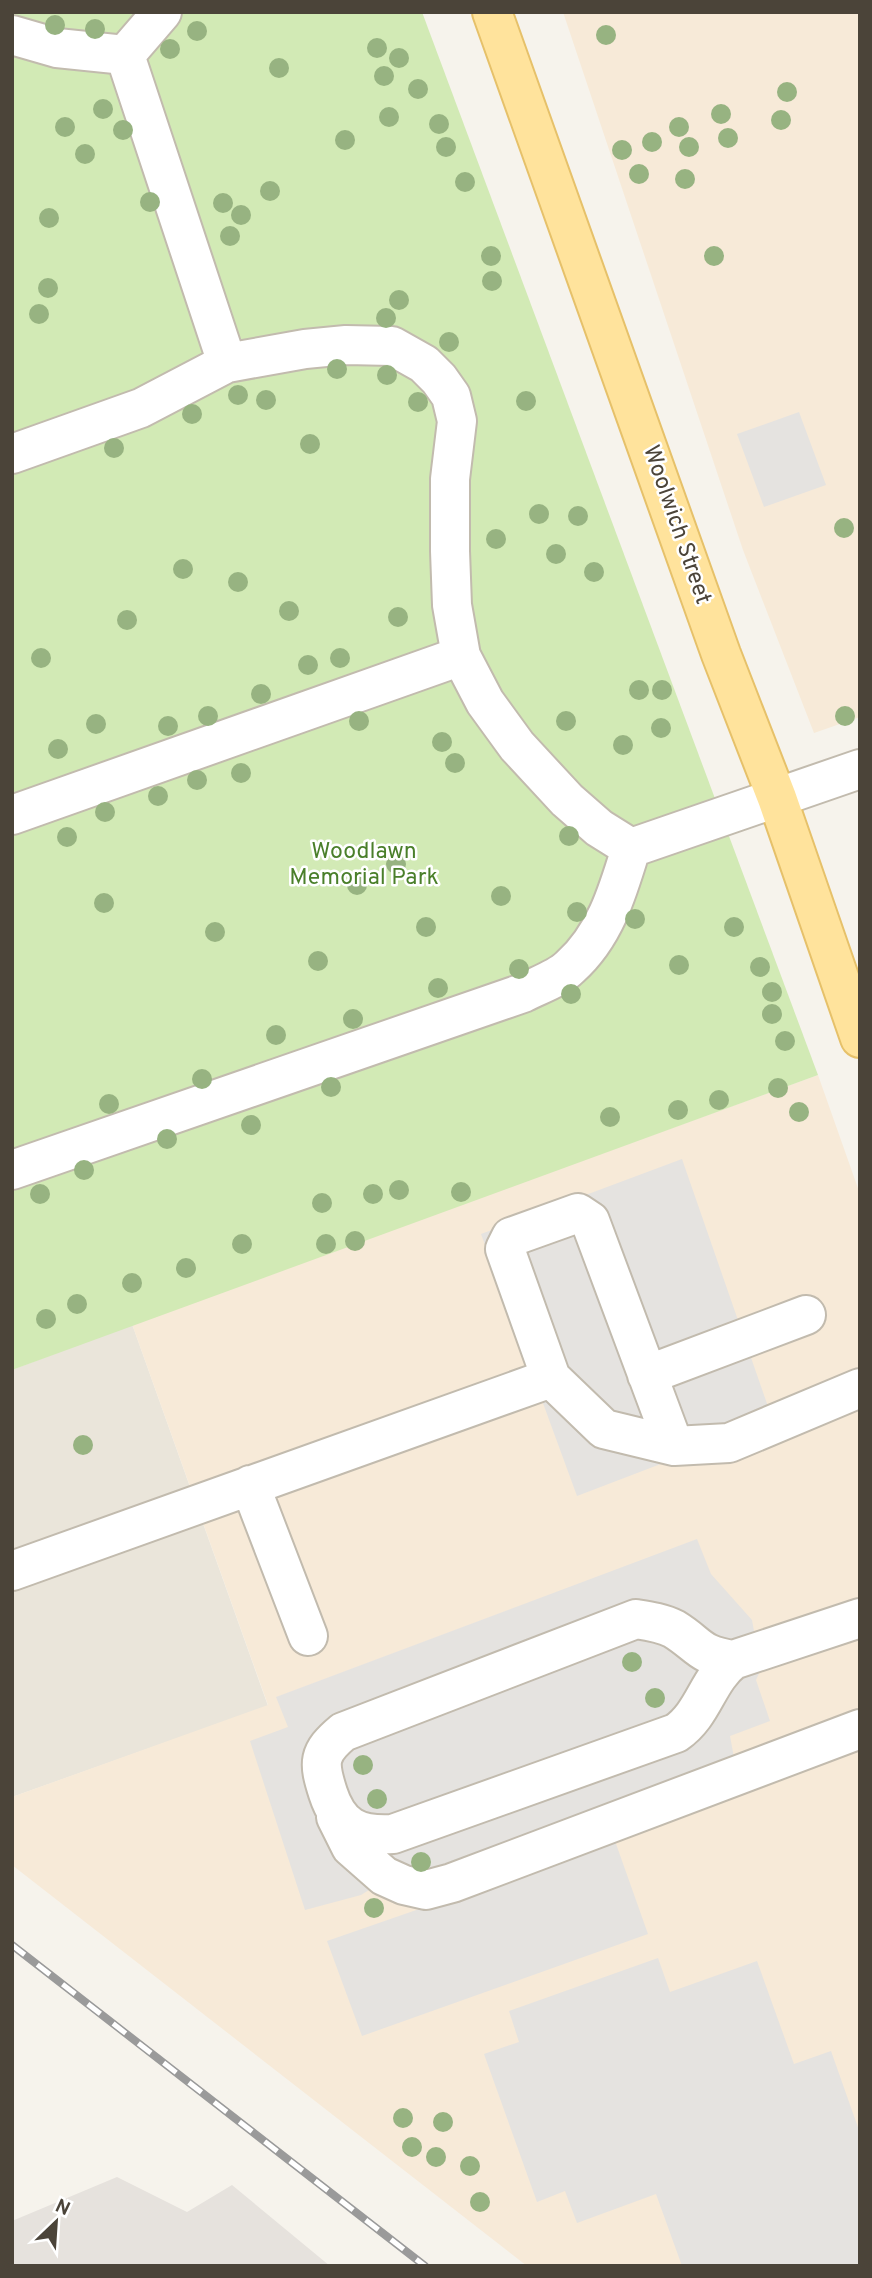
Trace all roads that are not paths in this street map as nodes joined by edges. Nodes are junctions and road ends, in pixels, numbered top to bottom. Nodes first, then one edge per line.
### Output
1 (162, 12) edge
2 (492, 12) edge
3 (12, 35) edge
4 (125, 55) junction
5 (227, 363) junction
6 (12, 454) edge
7 (461, 656) junction
8 (860, 769) edge
9 (777, 798) junction
10 (12, 815) edge
11 (631, 848) junction
12 (860, 1038) edge
13 (12, 1170) edge
14 (806, 1315) dead end
15 (647, 1375) junction
16 (551, 1378) junction
17 (860, 1388) edge
18 (674, 1446) junction
19 (250, 1485) junction
20 (12, 1571) edge
21 (860, 1618) edge
22 (308, 1636) dead end
23 (733, 1660) junction
24 (860, 1729) edge
25 (334, 1812) junction

1 - 4 street
2 - 9 main road, Woolwich Street
3 - 4 street
4 - 5 street
5 - 6 street
5 - 7 street
7 - 10 street
7 - 11 street
8 - 9 street
9 - 11 street
9 - 12 main road, Woolwich Street
11 - 13 street
14 - 15 street
15 - 16 street
15 - 18 street
16 - 18 street
16 - 19 street
17 - 18 street
19 - 20 street
19 - 22 street
21 - 23 street
23 - 25 street
23 - 25 street
24 - 25 street

